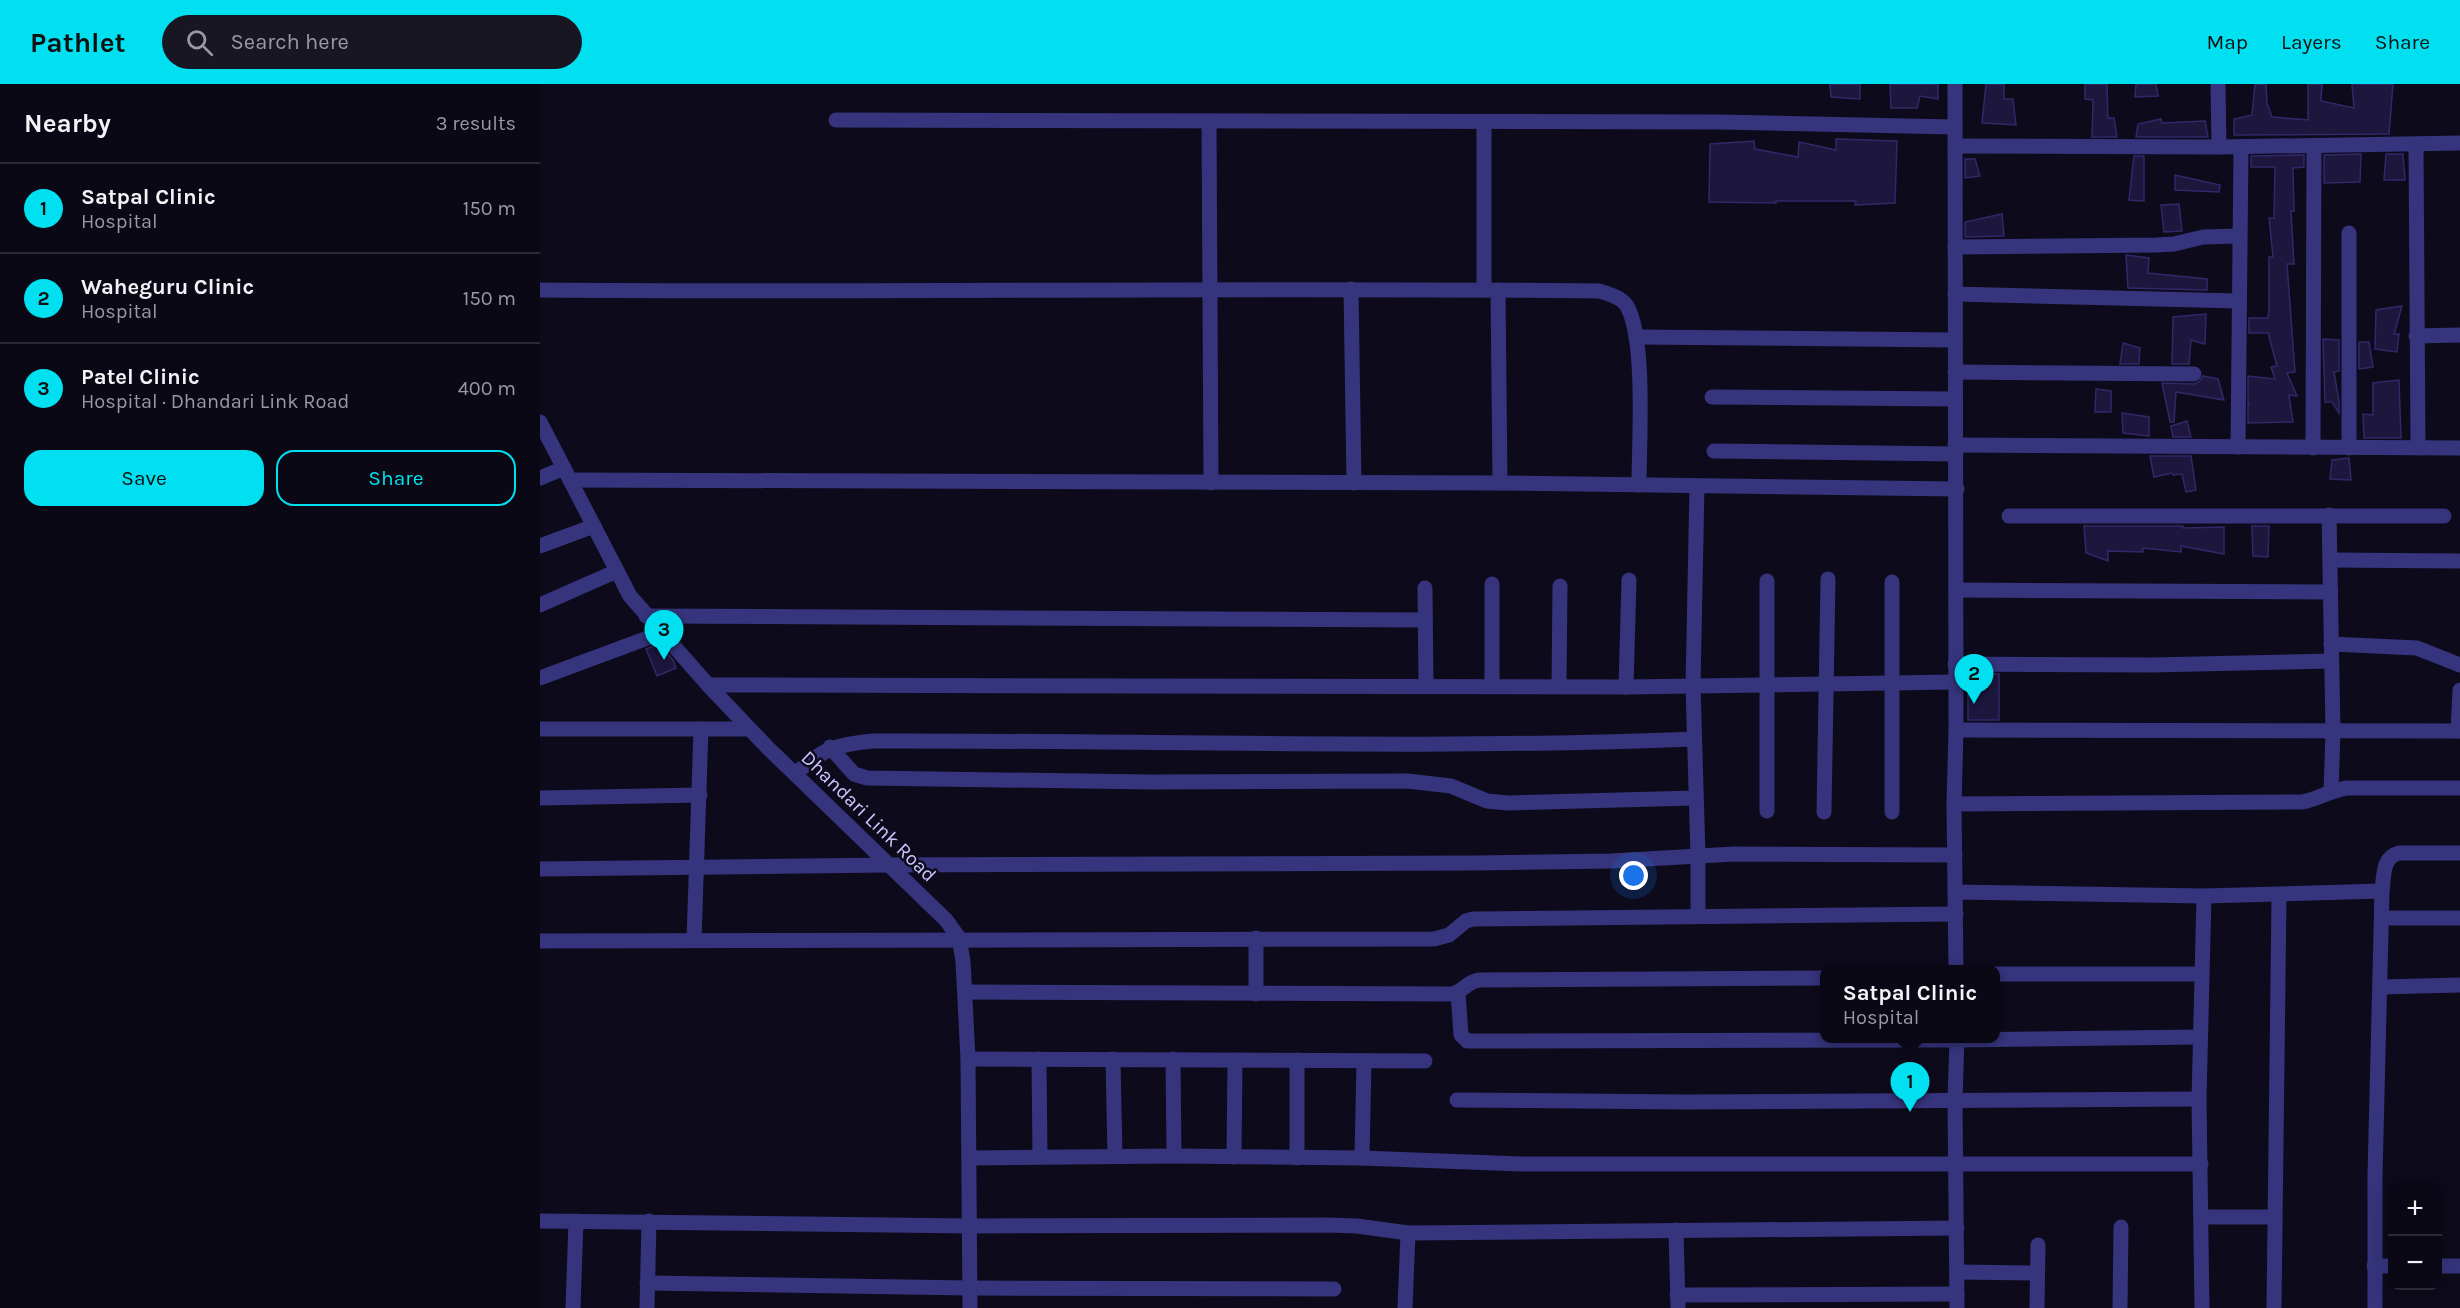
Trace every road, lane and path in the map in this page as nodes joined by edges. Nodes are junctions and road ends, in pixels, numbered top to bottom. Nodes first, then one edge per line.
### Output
1 (1955, 84) edge
2 (2218, 84) edge
3 (836, 120) dead end
4 (1209, 122) junction
5 (1484, 122) junction
6 (1955, 127) junction
7 (2460, 143) edge
8 (2416, 145) junction
9 (1954, 146) junction
10 (2314, 146) junction
11 (2219, 147) junction
12 (2241, 147) junction
13 (2349, 233) dead end
14 (2239, 236) junction
15 (1955, 247) junction
16 (1351, 289) junction
17 (540, 290) edge
18 (1491, 290) junction
19 (1211, 291) junction
20 (1954, 294) junction
21 (2238, 301) junction
22 (2460, 335) edge
23 (2416, 336) junction
24 (1636, 337) junction
25 (1955, 340) junction
26 (1955, 372) junction
27 (2194, 374) dead end
28 (1712, 397) dead end
29 (1955, 399) junction
30 (540, 423) edge
31 (2238, 447) junction
32 (2313, 448) junction
33 (2349, 448) junction
34 (2418, 448) junction
35 (2460, 448) edge
36 (1956, 449) junction
37 (1714, 452) dead end
38 (567, 474) junction
39 (540, 478) edge
40 (1211, 483) junction
41 (1354, 483) junction
42 (1500, 483) junction
43 (1639, 485) junction
44 (1697, 486) junction
45 (1957, 489) junction
46 (2329, 515) junction
47 (2009, 516) dead end
48 (2444, 516) dead end
49 (594, 526) junction
50 (540, 546) edge
51 (2330, 560) junction
52 (2460, 561) edge
53 (617, 571) junction
54 (1828, 579) dead end
55 (1629, 580) dead end
56 (1767, 581) dead end
57 (1892, 582) dead end
58 (1492, 584) dead end
59 (1560, 586) dead end
60 (1425, 588) dead end
61 (1956, 590) junction
62 (2331, 592) junction
63 (540, 605) edge
64 (646, 616) junction
65 (1425, 620) junction
66 (661, 633) junction
67 (2331, 644) junction
68 (2331, 661) junction
69 (1955, 664) junction
70 (2460, 665) edge
71 (540, 678) edge
72 (1955, 682) junction
73 (1892, 683) junction
74 (1826, 684) junction
75 (1768, 685) junction
76 (708, 686) junction
77 (1426, 686) junction
78 (1492, 686) junction
79 (1559, 686) junction
80 (1693, 686) junction
81 (1626, 687) junction
82 (2460, 690) edge
83 (540, 729) edge
84 (701, 729) junction
85 (749, 729) junction
86 (1956, 730) junction
87 (2459, 730) edge
88 (2333, 731) junction
89 (1694, 739) junction
90 (830, 747) junction
91 (795, 774) junction
92 (2460, 788) edge
93 (2331, 792) junction
94 (700, 795) junction
95 (540, 798) edge
96 (1695, 798) junction
97 (1954, 804) junction
98 (1767, 811) dead end
99 (1824, 812) dead end
100 (1892, 812) dead end
101 (2460, 853) edge
102 (1698, 855) junction
103 (1954, 855) junction
104 (890, 865) junction
105 (697, 867) junction
106 (540, 869) edge
107 (2382, 891) junction
108 (1955, 892) junction
109 (2204, 896) junction
110 (2279, 896) junction
111 (1956, 914) junction
112 (1698, 916) junction
113 (2382, 918) junction
114 (2460, 918) edge
115 (959, 938) junction
116 (1256, 938) junction
117 (540, 940) edge
118 (694, 940) junction
119 (1956, 965) edge
120 (2000, 974) edge
121 (2201, 974) junction
122 (1820, 978) edge
123 (2460, 985) edge
124 (2381, 987) junction
125 (964, 992) junction
126 (1458, 993) junction
127 (1256, 994) junction
128 (2200, 1037) junction
129 (2000, 1039) edge
130 (1820, 1040) edge
131 (1957, 1043) edge
132 (968, 1059) junction
133 (1039, 1059) junction
134 (1113, 1059) junction
135 (1173, 1059) junction
136 (1235, 1060) junction
137 (1297, 1060) junction
138 (1364, 1060) junction
139 (1425, 1061) dead end
140 (2199, 1099) junction
141 (1457, 1100) dead end
142 (1955, 1101) junction
143 (1115, 1156) junction
144 (1174, 1156) junction
145 (1040, 1157) junction
146 (1234, 1157) junction
147 (969, 1158) junction
148 (1297, 1158) junction
149 (1362, 1158) junction
150 (1956, 1164) junction
151 (2201, 1164) junction
152 (2201, 1217) junction
153 (2275, 1217) junction
154 (540, 1221) edge
155 (576, 1221) junction
156 (649, 1221) junction
157 (970, 1226) junction
158 (2121, 1227) dead end
159 (1957, 1228) junction
160 (1676, 1230) junction
161 (1408, 1233) junction
162 (2038, 1245) dead end
163 (2374, 1266) junction
164 (2388, 1266) edge
165 (2442, 1266) edge
166 (2460, 1266) edge
167 (1957, 1272) junction
168 (2037, 1273) junction
169 (647, 1283) junction
170 (970, 1288) junction
171 (1334, 1289) dead end
172 (1957, 1301) edge
173 (1677, 1302) edge
174 (573, 1308) edge
175 (647, 1308) edge
176 (970, 1308) edge
177 (1405, 1308) edge
178 (2037, 1308) edge
179 (2120, 1308) edge
180 (2202, 1308) edge
181 (2274, 1308) edge
182 (2375, 1308) edge

1 - 6 street
2 - 11 street
3 - 4 street
4 - 5 street
4 - 19 street
5 - 6 street
5 - 18 street
6 - 9 street
7 - 8 street
8 - 10 street
8 - 23 street
9 - 11 street
9 - 15 street
10 - 12 street
10 - 32 street
11 - 12 street
12 - 14 street
13 - 33 street
14 - 15 street
14 - 21 street
15 - 20 street
16 - 18 street
16 - 19 street
16 - 41 street
17 - 19 street
18 - 24 street
18 - 42 street
19 - 40 street
20 - 21 street
20 - 25 street
21 - 31 street
22 - 23 street
23 - 34 street
24 - 25 street
24 - 43 street
25 - 26 street
26 - 27 street
26 - 29 street
28 - 29 street
29 - 36 street
30 - 38 street, Dhandari Link Road
31 - 32 street
31 - 36 street
32 - 33 street
33 - 34 street
34 - 35 street
36 - 37 street
36 - 45 street
38 - 39 street
38 - 40 street
38 - 49 street, Dhandari Link Road
40 - 41 street
41 - 42 street
42 - 43 street
43 - 44 street
44 - 45 street
44 - 80 street
45 - 61 street
46 - 47 street
46 - 48 street
46 - 51 street
49 - 50 street
49 - 53 street, Dhandari Link Road
51 - 52 street
51 - 62 street
53 - 63 street
53 - 64 street, Dhandari Link Road
54 - 74 street
55 - 81 street
56 - 75 street
57 - 73 street
58 - 78 street
59 - 79 street
60 - 65 street
61 - 62 street
61 - 69 street
62 - 67 street
64 - 65 street
64 - 66 street, Dhandari Link Road
65 - 77 street
66 - 71 street
66 - 76 street, Dhandari Link Road
67 - 68 street
67 - 70 street
68 - 69 street
68 - 88 street
69 - 72 street
72 - 73 street
72 - 86 street
73 - 74 street
73 - 100 street
74 - 75 street
74 - 99 street
75 - 80 street
75 - 98 street
76 - 77 street
76 - 85 street, Dhandari Link Road
77 - 78 street
78 - 79 street
79 - 81 street
80 - 81 street
80 - 89 street
82 - 87 street
83 - 84 street
84 - 85 street
84 - 94 street
85 - 91 street, Dhandari Link Road
86 - 88 street
86 - 97 street
87 - 88 street
88 - 93 street
89 - 90 street
89 - 96 street
90 - 91 street
90 - 96 street
91 - 104 street, Dhandari Link Road
92 - 93 street
93 - 97 street
94 - 95 street
94 - 105 street
96 - 102 street
97 - 103 street
101 - 107 street
102 - 103 street
102 - 104 street
102 - 112 street
103 - 108 street
104 - 105 street
104 - 115 street, Dhandari Link Road
105 - 106 street
105 - 118 street
107 - 110 street
107 - 113 street
108 - 109 street
108 - 111 street
109 - 110 street
109 - 121 street
110 - 153 street
111 - 112 street
111 - 119 street
112 - 116 street
113 - 114 street
113 - 124 street
115 - 116 street
115 - 118 street
115 - 125 street
116 - 127 street
117 - 118 street
120 - 121 street
121 - 128 street
122 - 126 street
123 - 124 street
124 - 163 street
125 - 127 street
125 - 132 street
126 - 127 street
126 - 130 street
128 - 129 street
128 - 140 street
131 - 142 street
132 - 133 street
132 - 147 street
133 - 134 street
133 - 145 street
134 - 135 street
134 - 143 street
135 - 136 street
135 - 144 street
136 - 137 street
136 - 146 street
137 - 138 street
137 - 148 street
138 - 139 street
138 - 149 street
140 - 142 street
140 - 151 street
141 - 142 street
142 - 150 street
143 - 144 street
143 - 145 street
144 - 146 street
145 - 147 street
146 - 148 street
147 - 157 street
148 - 149 street
149 - 150 street
150 - 151 street
150 - 159 street
151 - 152 street
152 - 153 street
152 - 180 street
153 - 181 street
154 - 155 street
155 - 156 street
155 - 174 street
156 - 157 street
156 - 169 street
157 - 161 street
157 - 170 street
158 - 179 street
159 - 160 street
159 - 167 street
160 - 161 street
160 - 173 street
161 - 177 street
162 - 168 street
163 - 164 street
163 - 182 street
165 - 166 street
167 - 168 street
167 - 172 street
168 - 178 street
169 - 170 street
169 - 175 street
170 - 171 street
170 - 176 street
172 - 173 street

